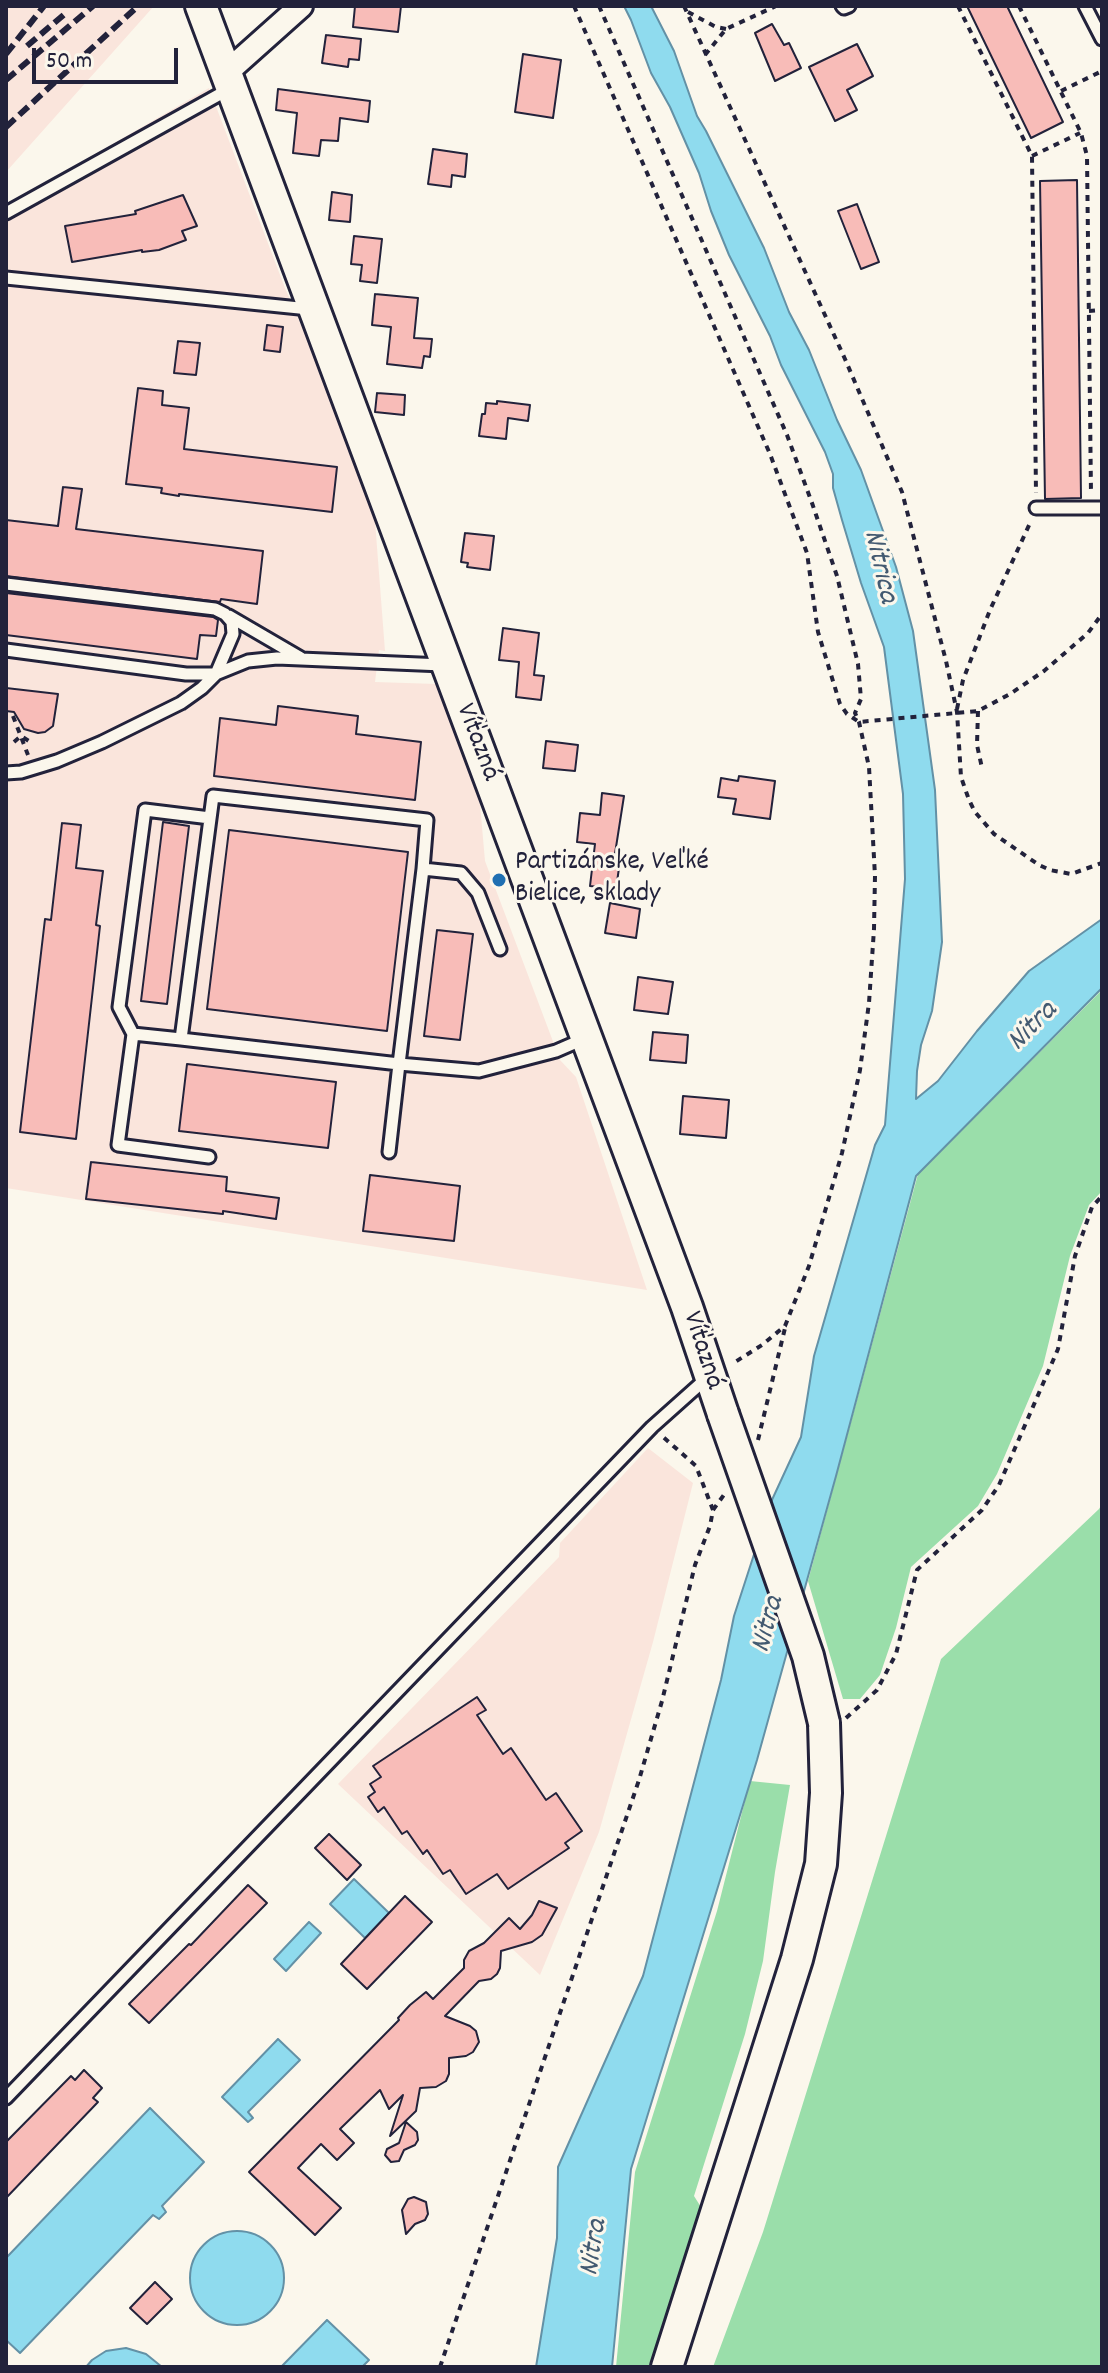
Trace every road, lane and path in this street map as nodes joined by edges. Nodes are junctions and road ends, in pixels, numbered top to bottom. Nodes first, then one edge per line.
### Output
1 (201, 6) edge
2 (301, 6) edge
3 (574, 6) edge
4 (599, 6) edge
5 (776, 6) edge
6 (842, 6) edge
7 (849, 6) edge
8 (958, 6) edge
9 (1019, 6) edge
10 (1085, 6) edge
11 (685, 8) edge
12 (726, 29) junction
13 (1102, 39) edge
14 (705, 55) junction
15 (1102, 71) edge
16 (229, 80) junction
17 (1061, 91) junction
18 (1081, 133) junction
19 (1032, 156) junction
20 (6, 213) edge
21 (6, 278) edge
22 (314, 309) junction
23 (1102, 310) edge
24 (1089, 311) junction
25 (1036, 508) junction
26 (1097, 508) edge
27 (6, 584) edge
28 (225, 614) junction
29 (1102, 614) edge
30 (6, 650) edge
31 (302, 659) junction
32 (447, 665) junction
33 (216, 674) junction
34 (978, 711) junction
35 (957, 712) junction
36 (13, 716) dead end
37 (859, 722) junction
38 (21, 736) junction
39 (14, 742) dead end
40 (32, 743) dead end
41 (982, 768) dead end
42 (30, 770) junction
43 (6, 773) edge
44 (210, 818) junction
45 (1102, 863) edge
46 (423, 869) junction
47 (500, 949) dead end
48 (133, 1034) junction
49 (587, 1038) junction
50 (181, 1039) junction
51 (399, 1064) junction
52 (389, 1152) dead end
53 (209, 1157) dead end
54 (1102, 1196) edge
55 (785, 1326) junction
56 (709, 1377) junction
57 (652, 1427) junction
58 (750, 1452) dead end
59 (726, 1492) dead end
60 (713, 1510) junction
61 (825, 1727) junction
62 (6, 2098) edge
63 (440, 2367) edge
64 (667, 2367) edge

1 - 16 main road, Víťazná
2 - 16 street
3 - 37 path
4 - 37 path
5 - 12 path
6 - 7 lane
8 - 19 path
9 - 17 path
10 - 13 lane
11 - 12 path
11 - 14 path
12 - 14 path
14 - 35 path
15 - 17 path
16 - 20 lane
16 - 22 main road, Víťazná
17 - 18 path
18 - 19 path
18 - 24 path
19 - 25 path
21 - 22 lane
22 - 32 main road, Víťazná
23 - 24 path
24 - 26 path
25 - 26 lane
25 - 35 path
27 - 28 lane
28 - 31 lane
28 - 33 lane
29 - 34 path
30 - 33 lane
31 - 32 lane
31 - 33 lane
32 - 49 main road, Víťazná
33 - 42 lane
34 - 35 path
34 - 41 path
35 - 37 path
35 - 45 path
36 - 38 path
37 - 55 path
38 - 39 path
38 - 40 path
38 - 42 path
42 - 43 lane
44 - 46 lane
44 - 48 lane
44 - 50 lane
46 - 47 lane
46 - 51 lane
48 - 50 lane
48 - 53 lane
49 - 51 lane
49 - 56 main road, Víťazná
50 - 51 lane
51 - 52 lane
54 - 61 path
55 - 56 path
55 - 58 path
56 - 57 lane
56 - 61 main road, Víťazná, bridge
57 - 60 path
57 - 62 lane
59 - 60 path
60 - 63 path
61 - 64 main road, Víťazná

